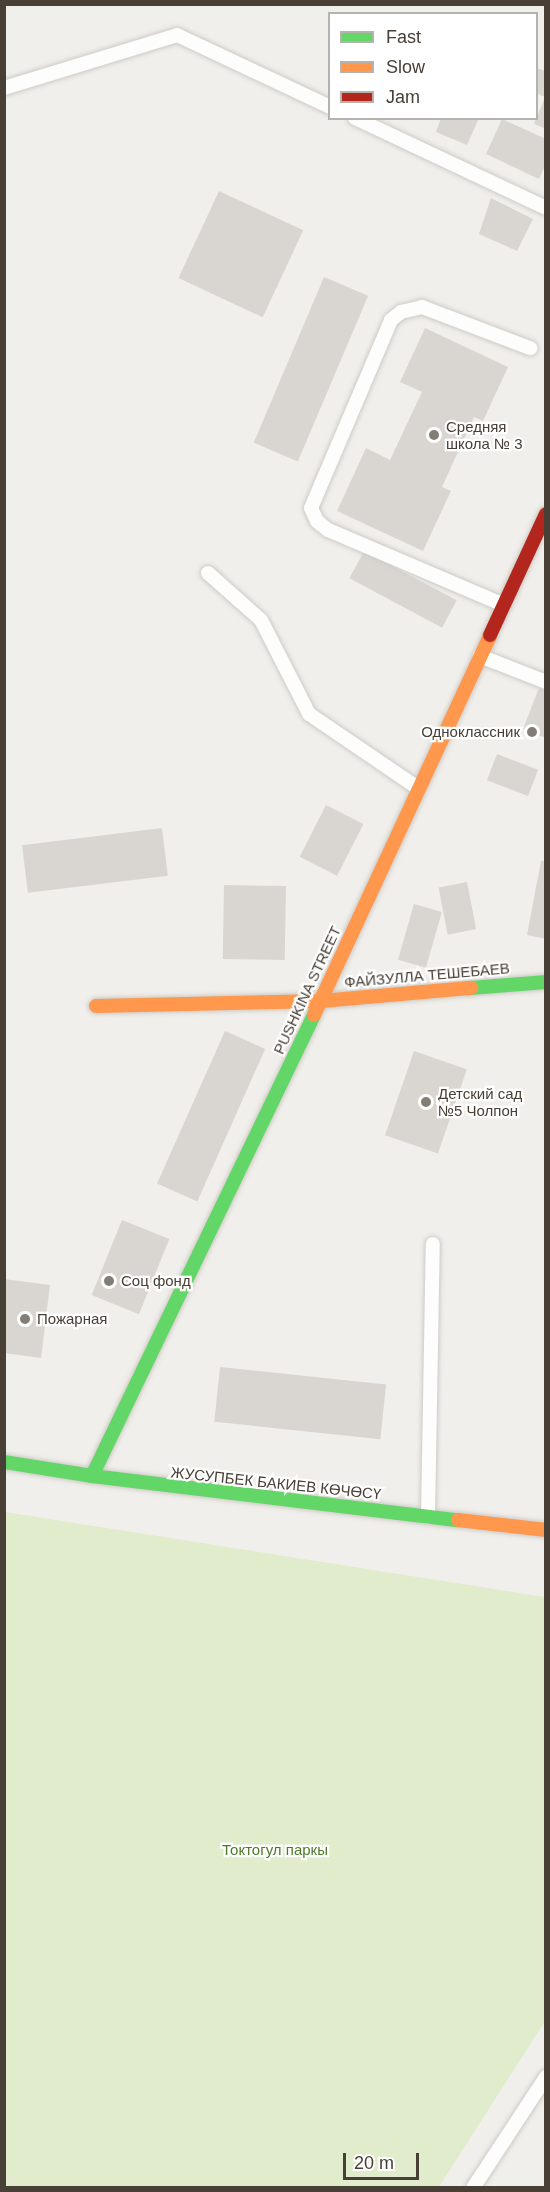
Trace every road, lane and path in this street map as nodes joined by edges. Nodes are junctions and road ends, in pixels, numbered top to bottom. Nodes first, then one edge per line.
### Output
1 (4, 88) edge
2 (328, 106) edge
3 (359, 120) edge
4 (546, 208) edge
5 (530, 348) dead end
6 (546, 514) edge
7 (208, 573) dead end
8 (504, 605) junction
9 (480, 656) junction
10 (546, 682) edge
11 (418, 788) junction
12 (546, 982) edge
13 (321, 1001) junction
14 (96, 1006) dead end
15 (433, 1244) dead end
16 (4, 1462) edge
17 (92, 1476) junction
18 (428, 1517) junction
19 (546, 1530) edge
20 (546, 2077) edge
21 (473, 2187) edge

1 - 2 lane
3 - 4 lane
5 - 8 lane
6 - 8 main road, PUSHKINA STREET
7 - 11 lane
8 - 9 main road, PUSHKINA STREET
9 - 10 lane
9 - 11 main road, PUSHKINA STREET
11 - 13 main road, PUSHKINA STREET
12 - 13 main road, ФАЙЗУЛЛА ТЕШЕБАЕВ
13 - 14 main road, ФАЙЗУЛЛА ТЕШЕБАЕВ
13 - 17 main road, PUSHKINA STREET
15 - 18 lane
16 - 17 main road, ЖУСУПБЕК БАКИЕВ КӨЧӨСҮ
17 - 18 main road, ЖУСУПБЕК БАКИЕВ КӨЧӨСҮ
18 - 19 main road, ЖУСУПБЕК БАКИЕВ КӨЧӨСҮ
20 - 21 lane

